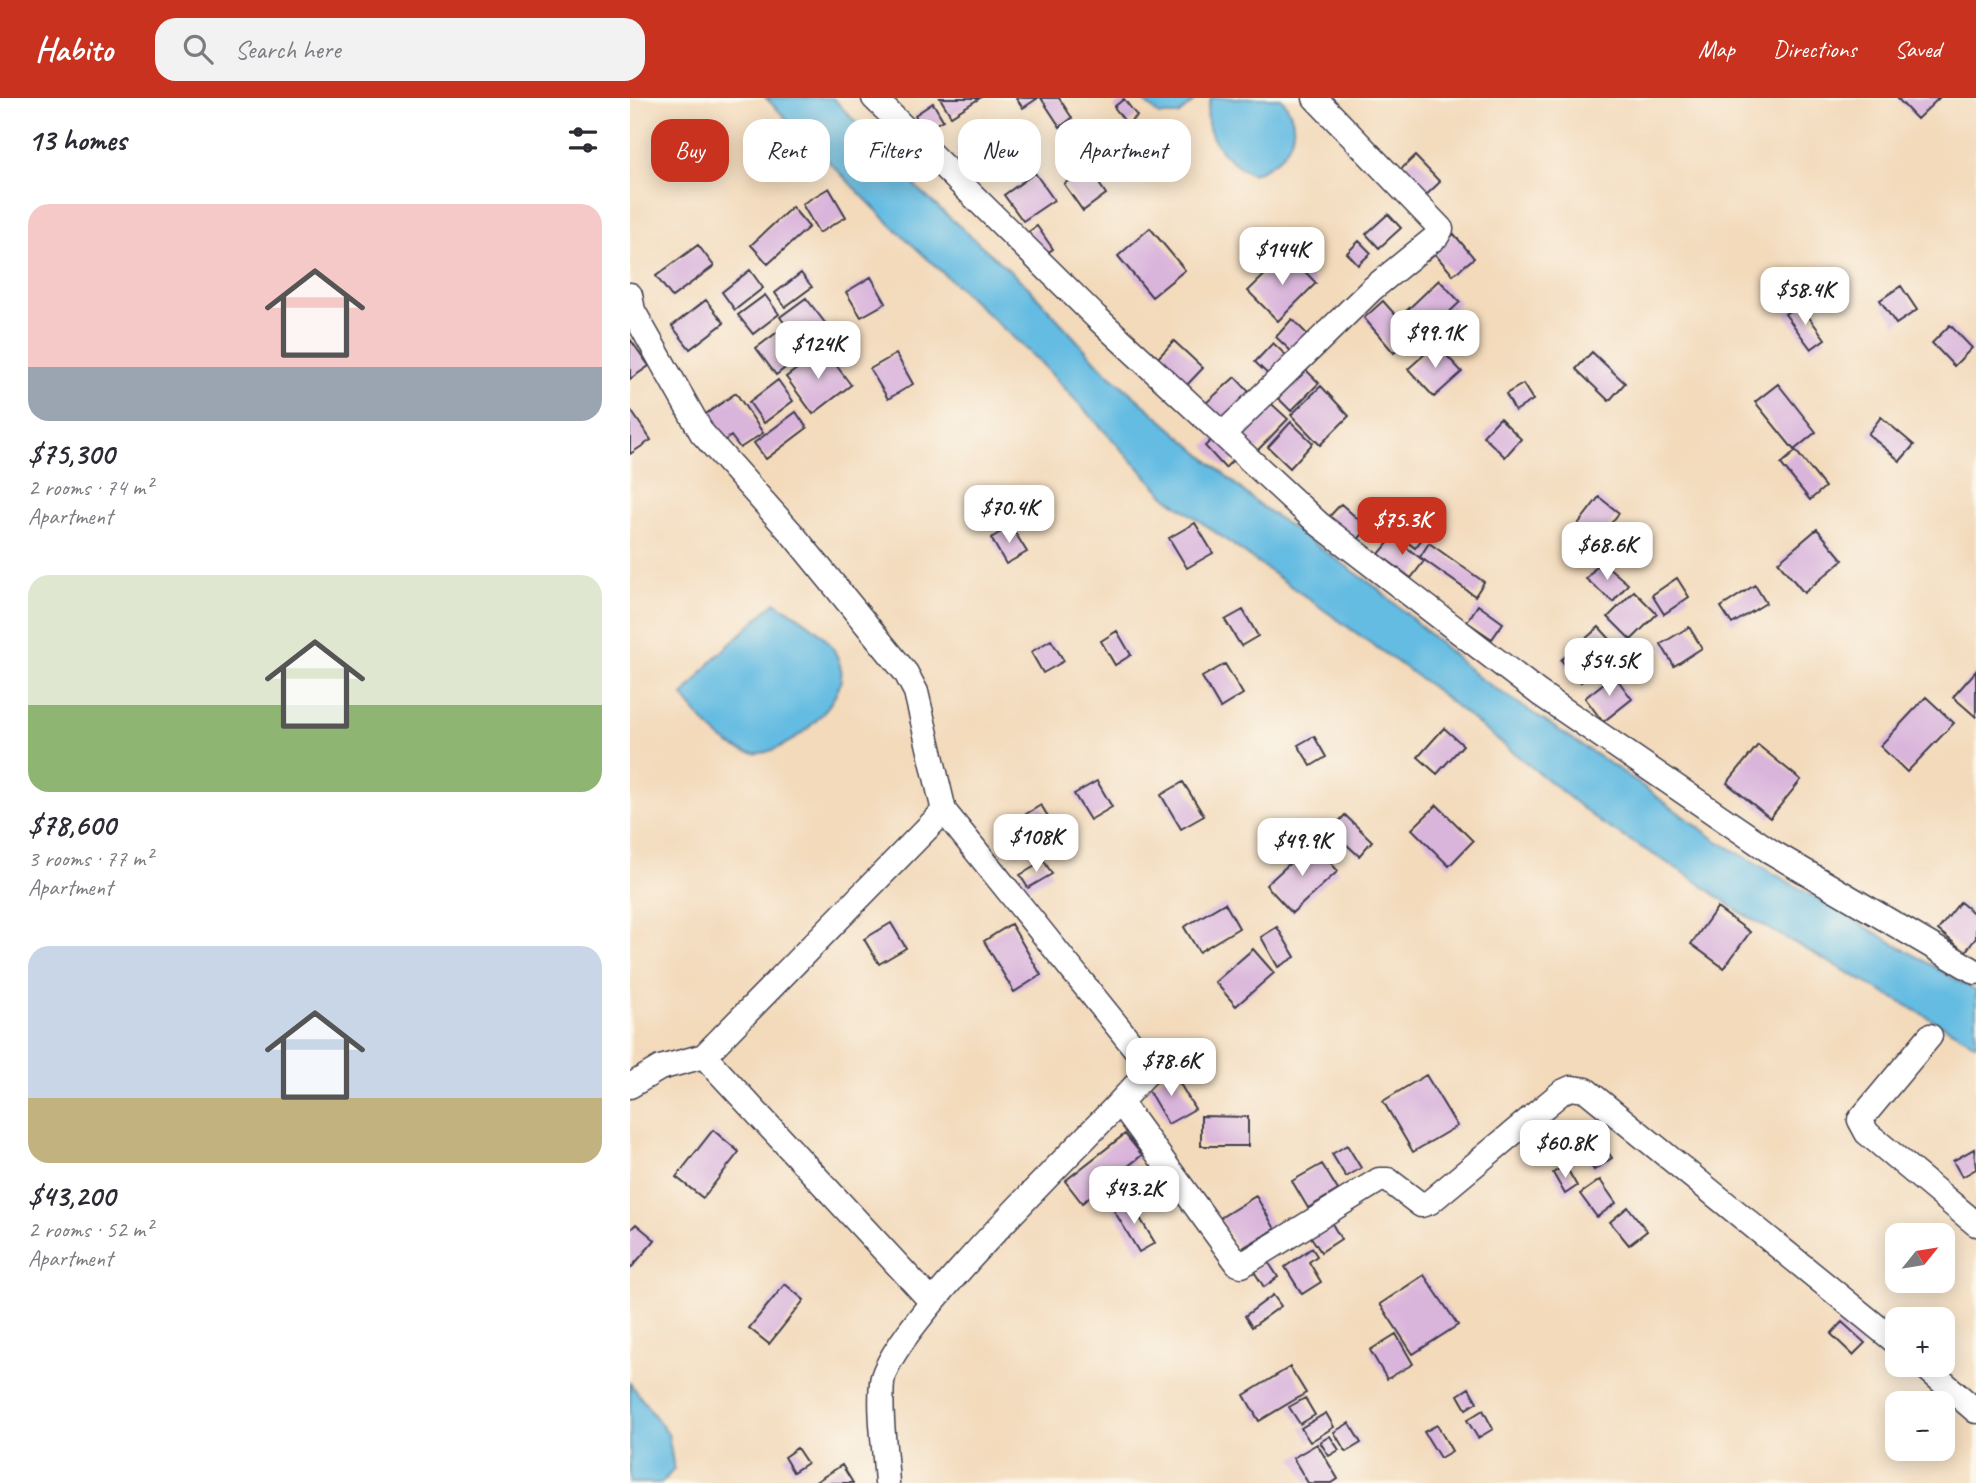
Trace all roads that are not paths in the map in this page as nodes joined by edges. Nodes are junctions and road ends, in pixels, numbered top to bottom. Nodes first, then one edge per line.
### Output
1 (874, 98) edge
2 (1315, 98) edge
3 (630, 295) edge
4 (1223, 434) junction
5 (944, 811) junction
6 (1976, 972) edge
7 (1930, 1036) dead end
8 (704, 1056) junction
9 (630, 1086) edge
10 (1120, 1102) junction
11 (1976, 1224) edge
12 (932, 1302) junction
13 (1885, 1333) edge
14 (1937, 1377) edge
15 (1976, 1411) edge
16 (887, 1483) edge

1 - 4 street
2 - 4 street
3 - 5 street
4 - 6 street
5 - 8 street
5 - 10 street
7 - 11 street
8 - 9 street
8 - 12 street
10 - 12 street
10 - 13 street
12 - 16 street
14 - 15 street

